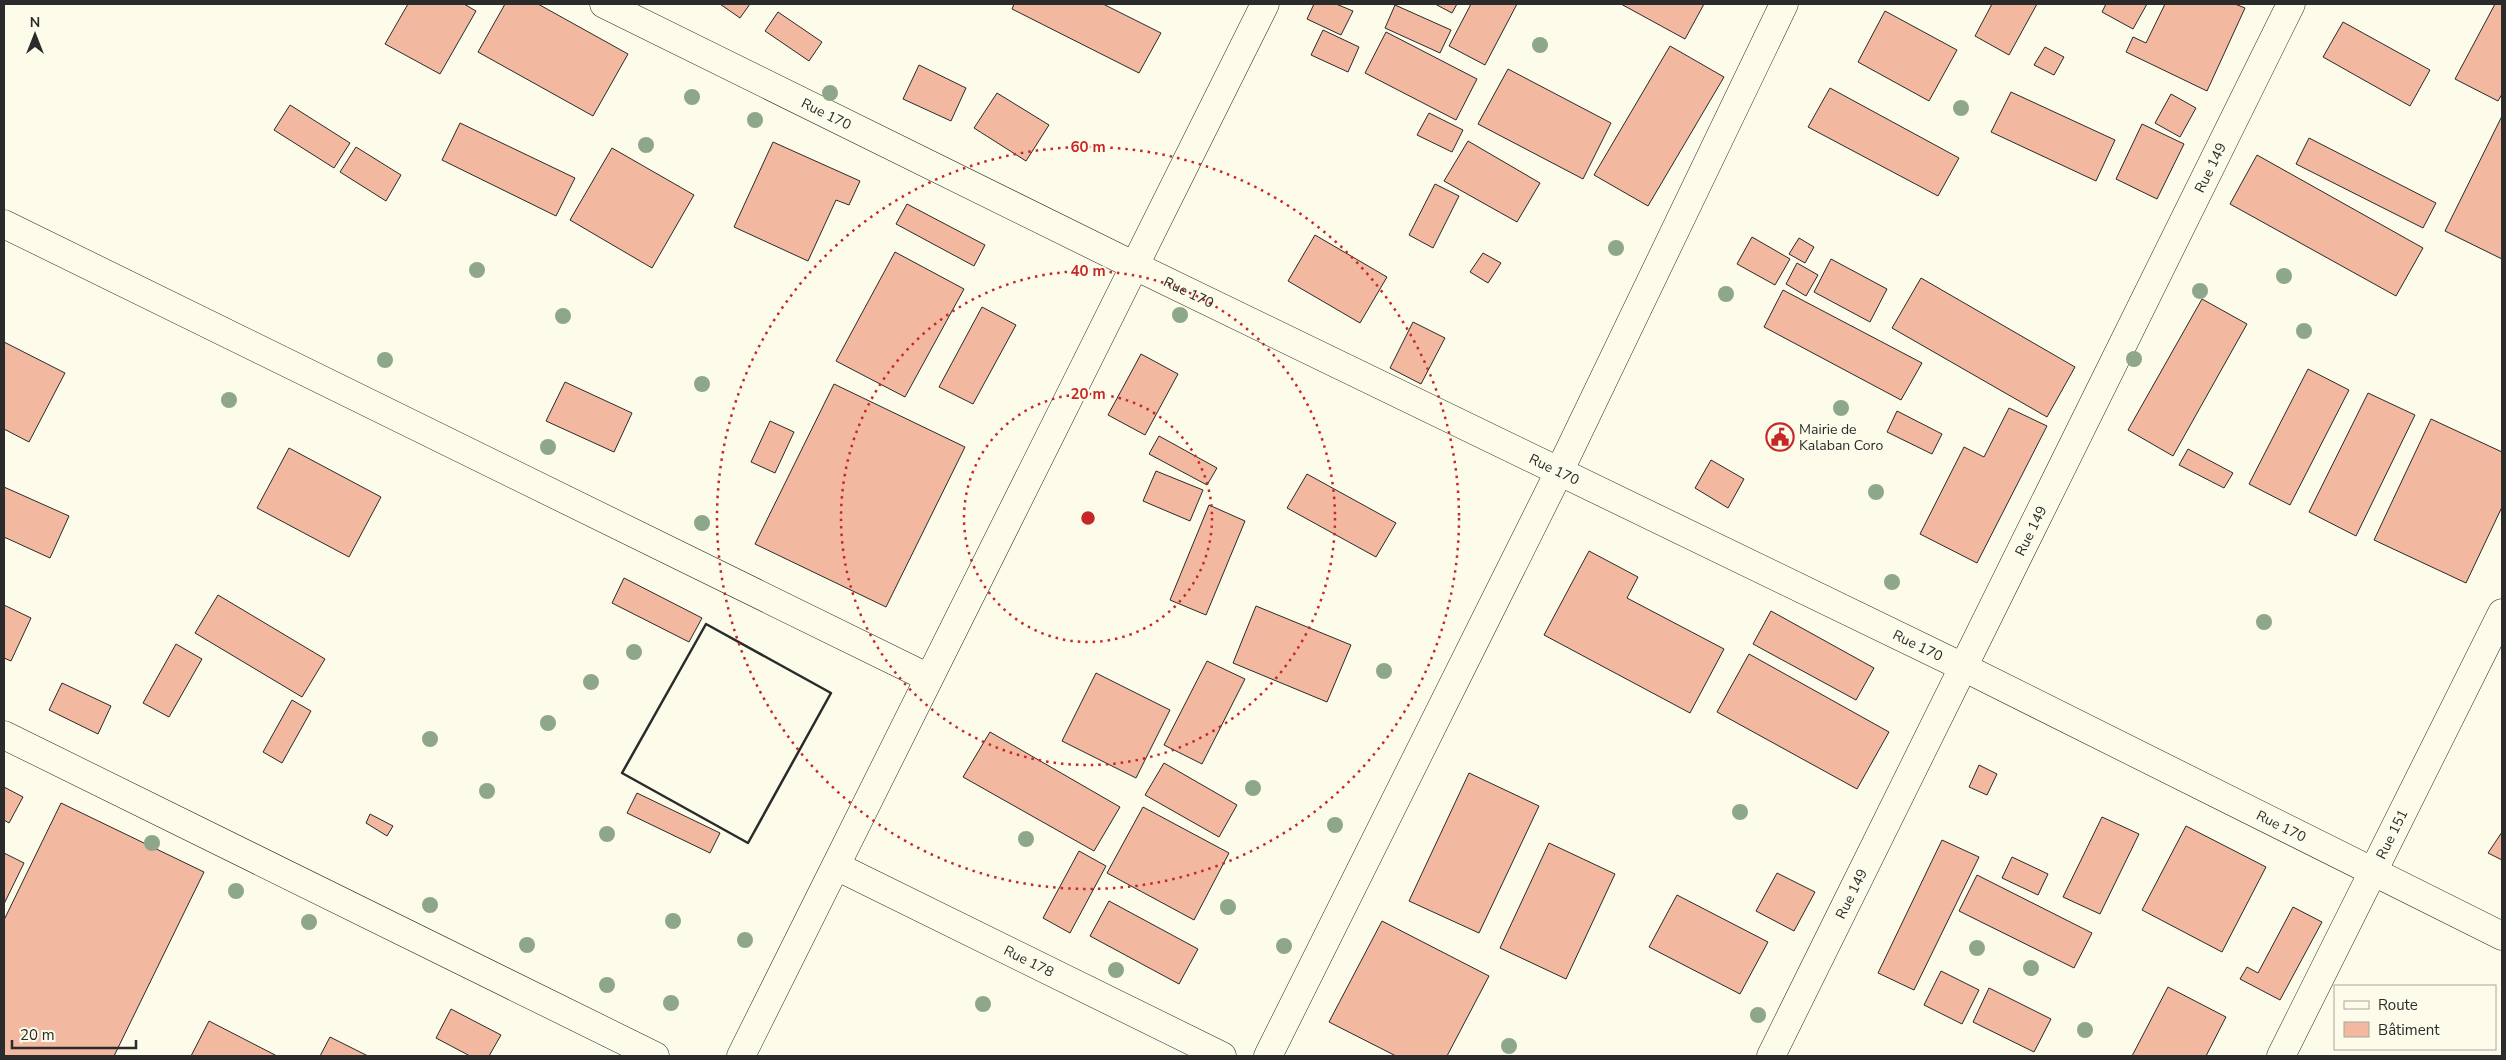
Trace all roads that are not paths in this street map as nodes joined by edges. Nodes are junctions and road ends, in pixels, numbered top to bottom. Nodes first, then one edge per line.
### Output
1 (604, 4) edge
2 (1265, 4) edge
3 (1784, 4) edge
4 (2291, 4) edge
5 (4, 224) edge
6 (1135, 266) junction
7 (1559, 472) junction
8 (2502, 613) edge
9 (1963, 668) junction
10 (929, 678) junction
11 (4, 735) edge
12 (836, 866) junction
13 (2373, 873) junction
14 (2502, 936) edge
15 (1180, 1047) edge
16 (655, 1056) edge
17 (740, 1056) edge
18 (1222, 1056) edge
19 (1268, 1056) edge
20 (1771, 1056) edge
21 (2281, 1056) edge

1 - 6 street, Rue 170
2 - 6 street
3 - 7 street
4 - 9 street, Rue 149
5 - 10 street
6 - 7 street, Rue 170
6 - 10 street
7 - 9 street, Rue 170
7 - 19 street
8 - 13 street, Rue 151
9 - 13 street, Rue 170
9 - 20 street, Rue 149
10 - 12 street
11 - 16 street
12 - 15 street, Rue 178
12 - 17 street
13 - 14 street, Rue 170
13 - 21 street, Rue 151
15 - 18 street, Rue 178

